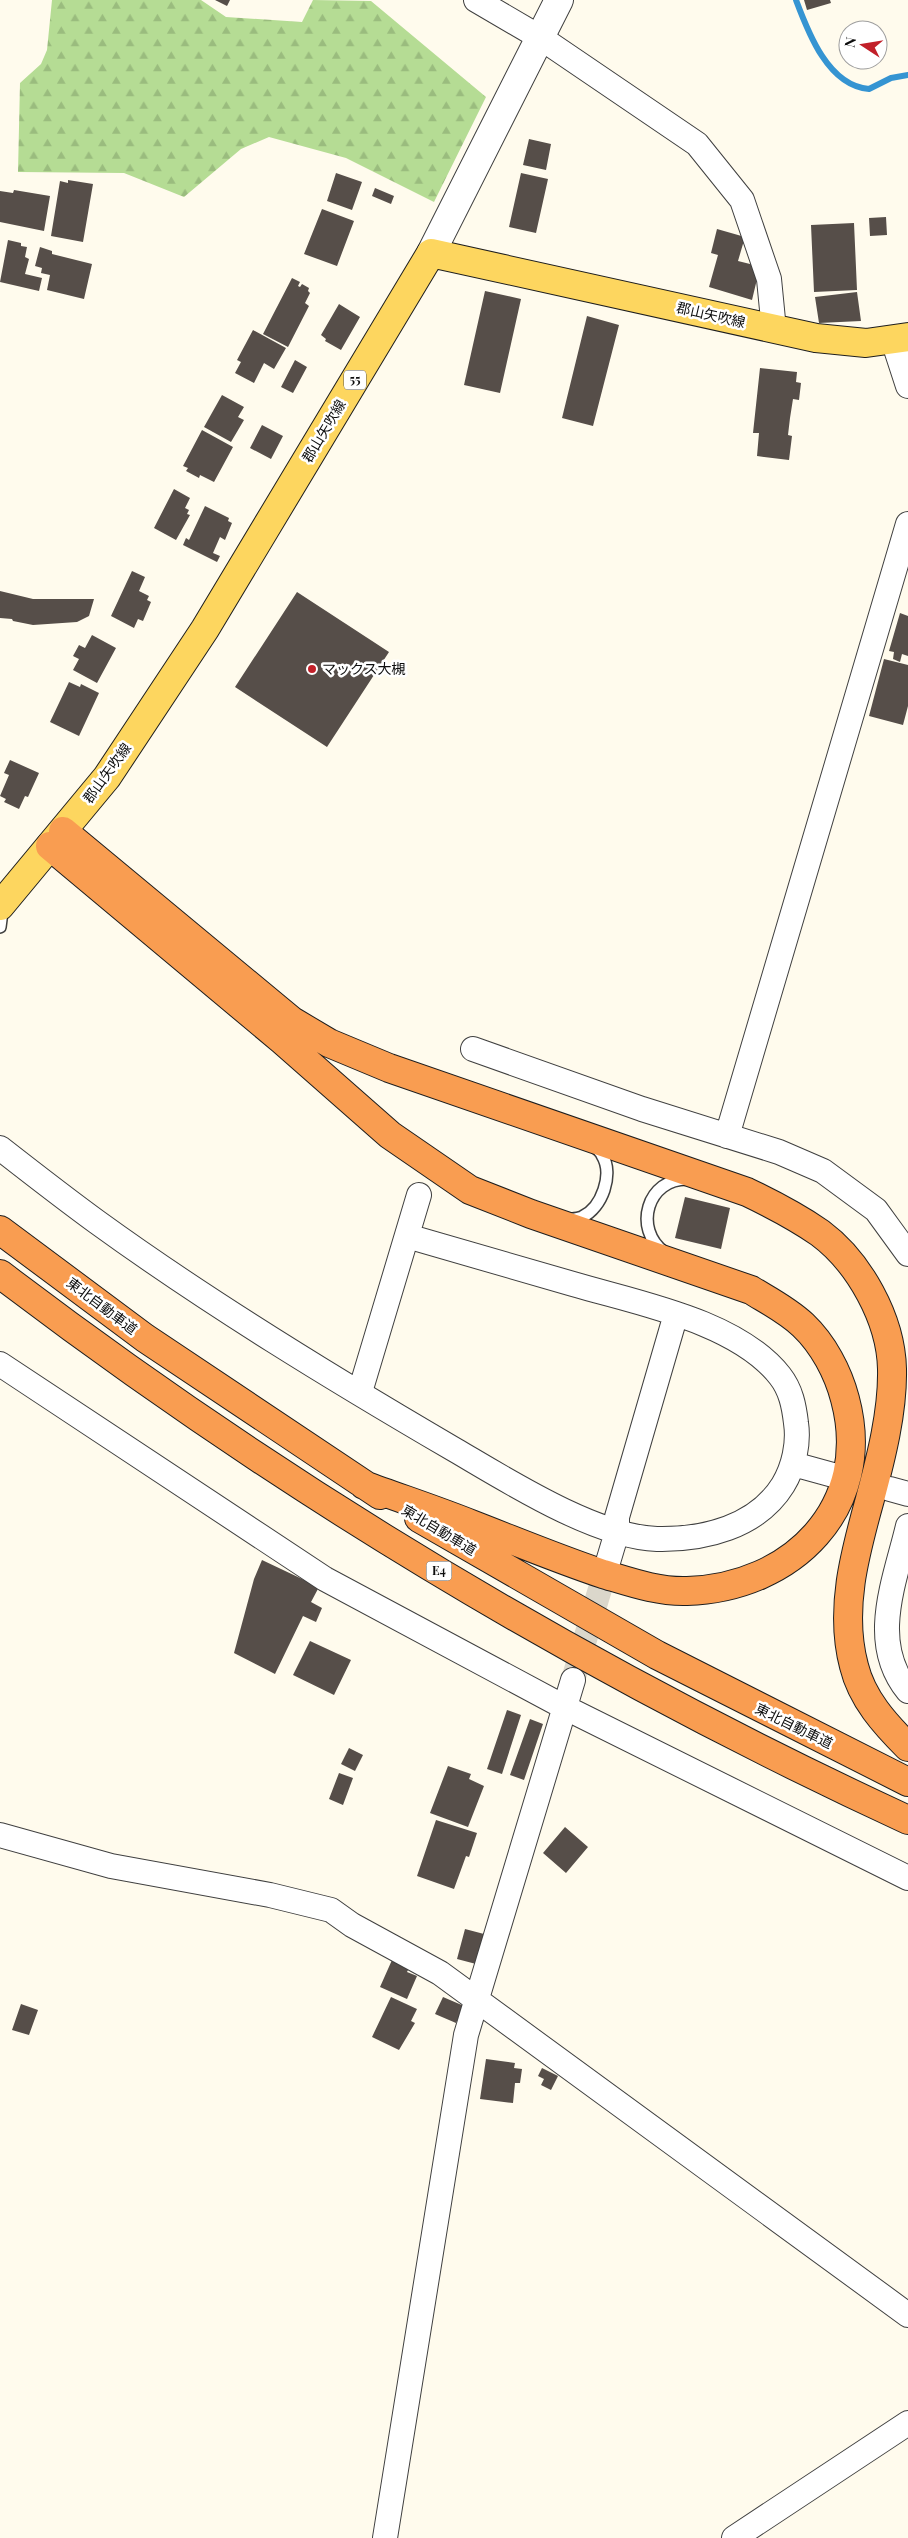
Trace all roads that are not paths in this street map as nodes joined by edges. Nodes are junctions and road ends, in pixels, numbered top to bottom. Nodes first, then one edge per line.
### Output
1 (476, 0) edge
2 (560, 0) edge
3 (541, 38) junction
4 (431, 253) junction
5 (774, 330) junction
6 (900, 338) edge
7 (908, 386) edge
8 (908, 524) edge
9 (56, 838) junction
10 (1, 912) edge
11 (473, 1050) dead end
12 (568, 1129) junction
13 (727, 1136) junction
14 (0, 1148) edge
15 (711, 1179) junction
16 (420, 1196) dead end
17 (554, 1222) junction
18 (0, 1230) edge
19 (407, 1236) junction
20 (908, 1254) edge
21 (681, 1265) junction
22 (0, 1274) edge
23 (676, 1314) junction
24 (0, 1364) edge
25 (360, 1392) junction
26 (793, 1464) junction
27 (833, 1475) dead end
28 (364, 1485) junction
29 (908, 1526) edge
30 (617, 1532) junction
31 (608, 1562) tunnel mouth
32 (573, 1680) tunnel mouth
33 (908, 1691) edge
34 (566, 1708) junction
35 (908, 1747) edge
36 (908, 1782) edge
37 (908, 1820) edge
38 (0, 1835) edge
39 (908, 1878) edge
40 (477, 2002) junction
41 (908, 2315) edge
42 (908, 2423) edge
43 (385, 2538) edge
44 (734, 2538) edge

1 - 3 street
2 - 3 street
3 - 4 street
3 - 5 street
4 - 5 main road, 郡山矢吹線
4 - 9 main road, 郡山矢吹線 / 55
5 - 6 main road, 郡山矢吹線
6 - 7 street
8 - 13 street
9 - 10 main road, 郡山矢吹線 / 55
9 - 12 highway
9 - 17 highway
11 - 13 street
12 - 15 highway
12 - 17 lane
13 - 20 street
14 - 25 street
15 - 21 lane
15 - 35 highway
16 - 19 street
17 - 21 highway
18 - 28 highway, 東北自動車道
19 - 23 street
19 - 25 street
21 - 28 highway
22 - 37 highway, E4
23 - 26 street
23 - 30 street
24 - 34 street
25 - 30 street
26 - 27 street
26 - 30 street
28 - 36 highway, 東北自動車道
29 - 33 street
30 - 31 street
32 - 34 street
34 - 39 street
34 - 40 street
38 - 40 street
40 - 41 street
40 - 43 street
42 - 44 street

